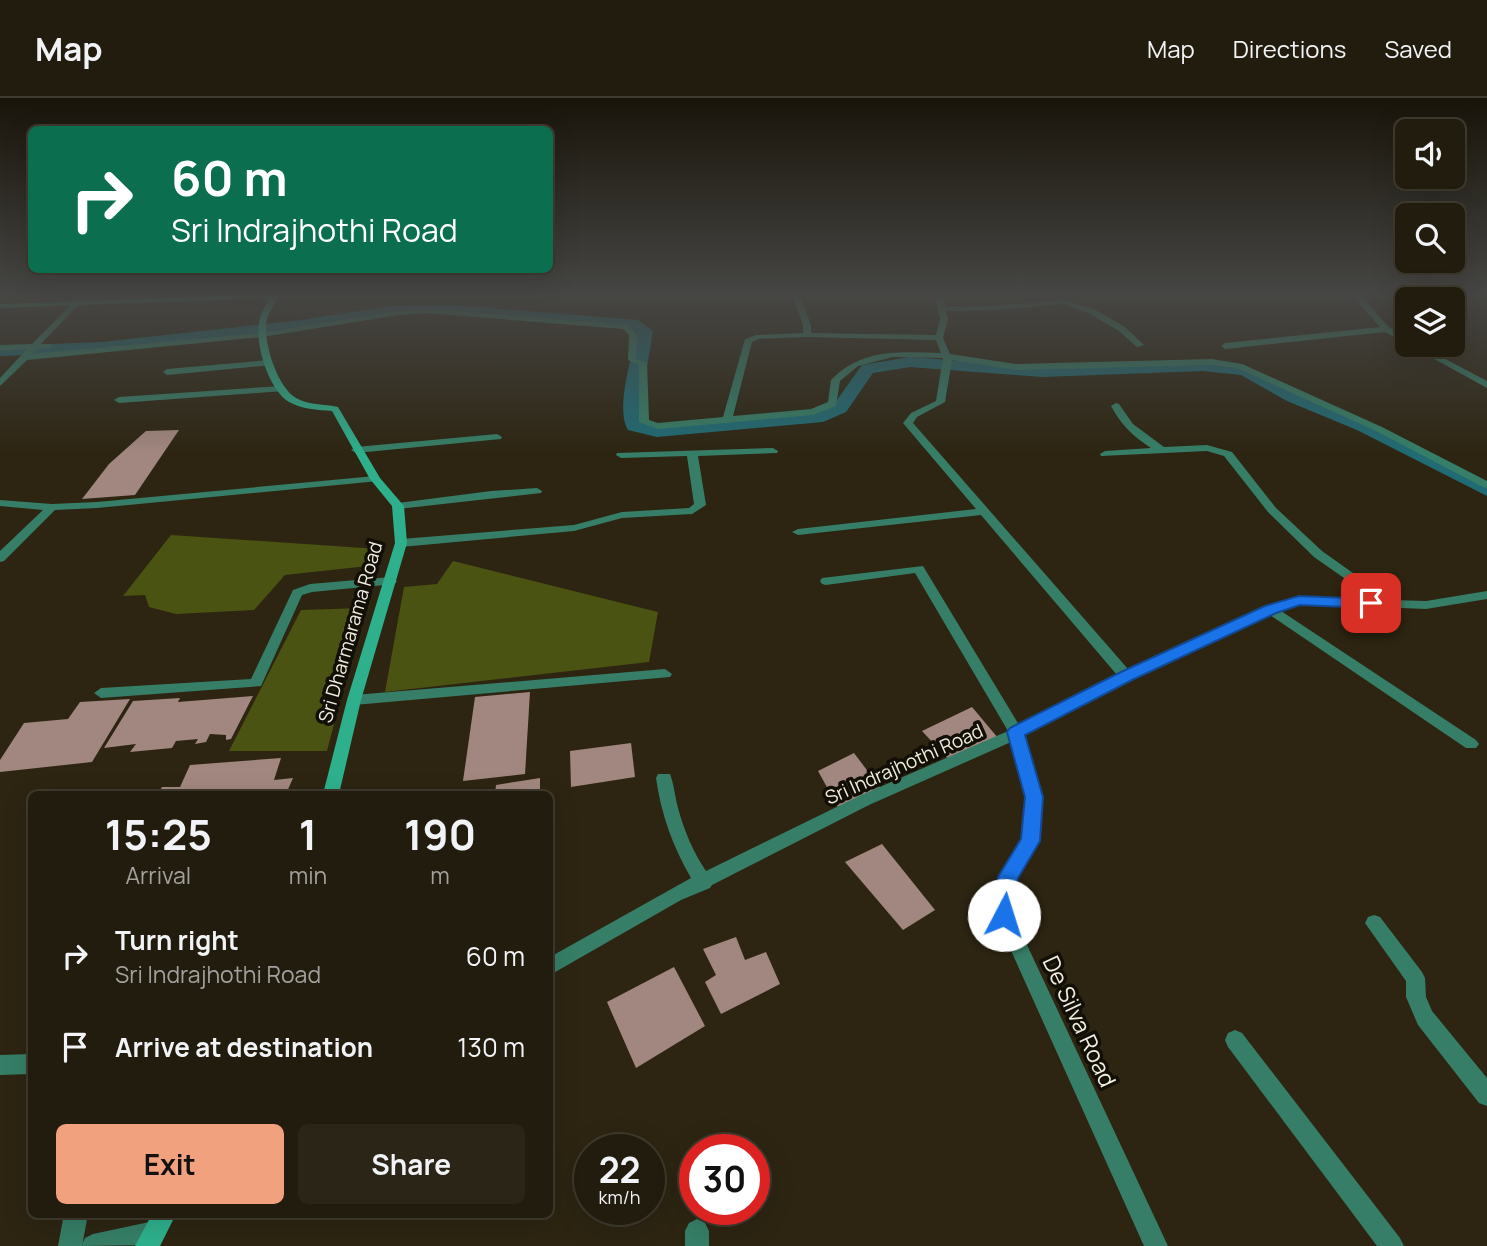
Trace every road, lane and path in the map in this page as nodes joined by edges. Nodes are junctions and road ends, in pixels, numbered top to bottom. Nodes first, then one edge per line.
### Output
1 (36, 347) edge
2 (85, 347) edge
3 (266, 347) edge
4 (633, 347) edge
5 (747, 347) edge
6 (942, 347) edge
7 (0, 348) edge
8 (31, 352) junction
9 (1435, 357) edge
10 (947, 362) junction
11 (270, 363) junction
12 (167, 372) dead end
13 (0, 383) edge
14 (1487, 385) edge
15 (281, 389) junction
16 (119, 400) dead end
17 (1116, 406) dead end
18 (727, 420) junction
19 (497, 437) dead end
20 (356, 450) junction
21 (1162, 450) junction
22 (773, 451) dead end
23 (692, 453) junction
24 (1105, 454) dead end
25 (621, 455) dead end
26 (374, 479) junction
27 (1487, 485) edge
28 (537, 491) dead end
29 (0, 503) edge
30 (398, 506) junction
31 (52, 507) junction
32 (984, 511) junction
33 (798, 532) dead end
34 (401, 543) junction
35 (0, 558) edge
36 (391, 581) junction
37 (826, 581) dead end
38 (1487, 595) edge
39 (1390, 605) junction
40 (1271, 610) junction
41 (665, 674) dead end
42 (1126, 676) junction
43 (101, 693) dead end
44 (354, 699) junction
45 (1016, 732) junction
46 (1471, 744) dead end
47 (664, 778) dead end
48 (332, 791) edge
49 (704, 883) junction
50 (1374, 923) dead end
51 (553, 965) edge
52 (1235, 1040) dead end
53 (28, 1064) edge
54 (0, 1065) edge
55 (1487, 1095) edge
56 (75, 1218) edge
57 (156, 1231) edge
58 (70, 1246) edge
59 (93, 1246) edge
60 (1156, 1246) edge
61 (1392, 1246) edge

1 - 8 street
2 - 8 street
3 - 11 street
4 - 18 street
5 - 18 street
6 - 10 street
7 - 8 street
8 - 13 street
9 - 14 street
10 - 18 street
10 - 27 street
10 - 32 street
11 - 12 street
11 - 15 street
15 - 16 street
15 - 20 street
17 - 21 street
19 - 20 street
20 - 26 street
21 - 24 street
21 - 39 street
22 - 23 street
23 - 25 street
23 - 34 street
26 - 30 street
26 - 31 street
28 - 30 street
29 - 31 street
30 - 34 street, Sri Dharmarama Road
31 - 35 street
32 - 33 street
32 - 42 street
34 - 36 street, Sri Dharmarama Road
36 - 43 street
36 - 44 street, Sri Dharmarama Road
37 - 45 street, De Silva Road
38 - 39 street, Sri Indrajhothi Road
39 - 40 street, Sri Indrajhothi Road
40 - 42 street, Sri Indrajhothi Road
40 - 46 street
41 - 44 street
42 - 45 street, Sri Indrajhothi Road
44 - 48 street, Sri Dharmarama Road
45 - 49 street, Sri Indrajhothi Road
45 - 60 street, De Silva Road
47 - 49 street
49 - 51 street, Sri Indrajhothi Road
50 - 55 street
52 - 61 street
53 - 54 street
56 - 58 street
57 - 59 street

